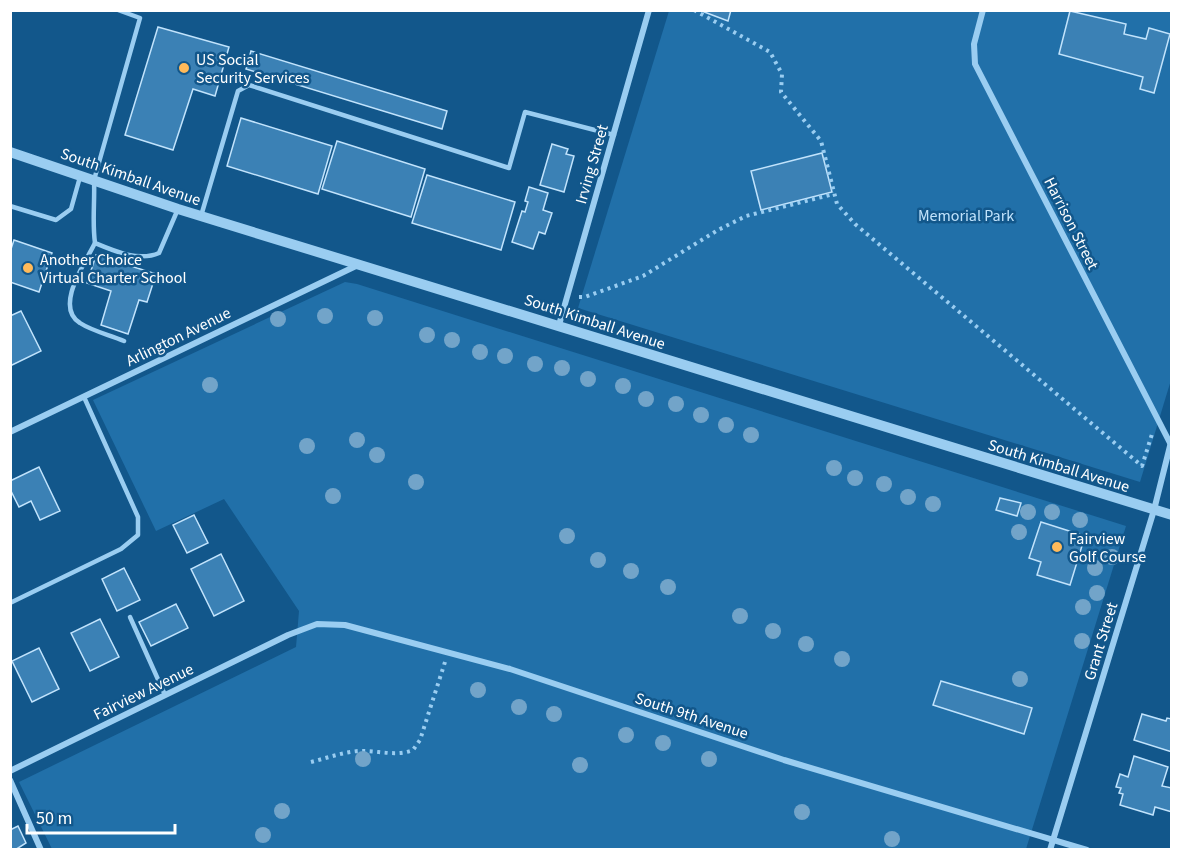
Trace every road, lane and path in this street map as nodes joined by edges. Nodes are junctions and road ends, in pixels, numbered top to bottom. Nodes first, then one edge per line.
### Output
1 (118, 10) edge
2 (649, 10) edge
3 (694, 10) edge
4 (983, 10) edge
5 (614, 135) junction
6 (10, 152) edge
7 (81, 176) junction
8 (94, 180) junction
9 (834, 194) junction
10 (10, 206) edge
11 (178, 209) junction
12 (201, 216) junction
13 (94, 243) junction
14 (358, 264) junction
15 (567, 297) junction
16 (559, 325) junction
17 (124, 341) dead end
18 (84, 397) junction
19 (1157, 418) junction
20 (10, 432) edge
21 (1171, 441) edge
22 (1154, 510) junction
23 (1172, 515) edge
24 (10, 603) edge
25 (129, 617) dead end
26 (288, 635) joint
27 (448, 653) junction
28 (165, 695) junction
29 (311, 762) dead end
30 (10, 771) edge
31 (10, 780) edge
32 (1054, 839) junction
33 (41, 849) edge
34 (1050, 849) edge
35 (1087, 849) edge

1 - 8 lane
2 - 5 street, Irving Street
3 - 9 path
4 - 19 street, Harrison Street
5 - 12 lane
5 - 15 street, Irving Street
6 - 7 street, South Kimball Avenue
7 - 8 street, South Kimball Avenue
7 - 10 lane
8 - 11 street, South Kimball Avenue
8 - 13 lane
9 - 15 path
9 - 19 path
11 - 12 street, South Kimball Avenue
11 - 13 lane
12 - 14 street, South Kimball Avenue
13 - 17 lane
14 - 16 street, South Kimball Avenue
14 - 18 street, Arlington Avenue
15 - 16 street, Irving Street
16 - 22 street, South Kimball Avenue
18 - 20 street, Arlington Avenue
18 - 24 lane
19 - 21 street, Harrison Street
21 - 22 street, Grant Street
22 - 23 street, South Kimball Avenue
22 - 32 street, Grant Street
25 - 28 lane
26 - 27 street, South 9th Avenue
26 - 28 street, Fairview Avenue
27 - 29 path
27 - 32 street, South 9th Avenue
28 - 30 street, Fairview Avenue
31 - 33 street
32 - 34 street, Grant Street
32 - 35 street, South 9th Avenue

